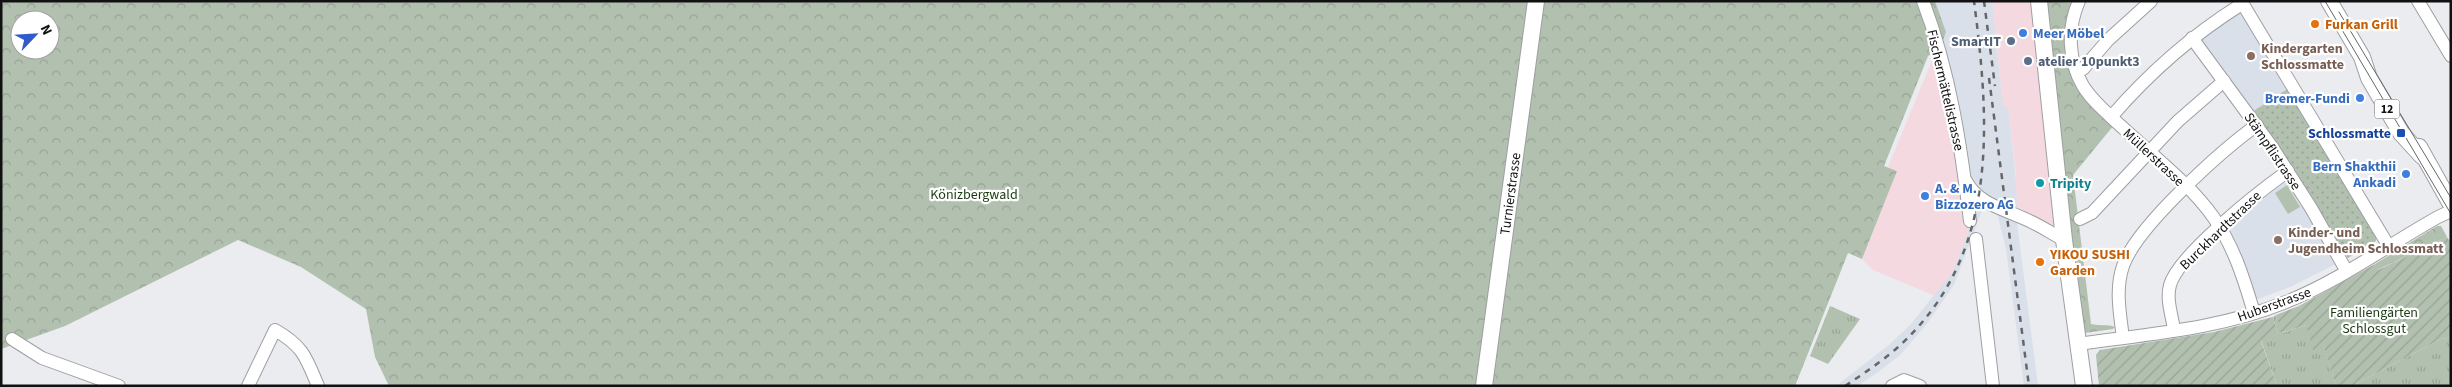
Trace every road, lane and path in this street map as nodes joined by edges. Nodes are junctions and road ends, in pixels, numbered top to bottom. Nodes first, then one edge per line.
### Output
1 (1536, 1) edge
2 (1922, 1) edge
3 (2039, 1) edge
4 (2079, 1) edge
5 (2151, 1) edge
6 (2329, 1) edge
7 (2242, 2) edge
8 (2419, 2) edge
9 (2192, 38) junction
10 (2449, 50) edge
11 (2076, 70) junction
12 (2224, 81) junction
13 (2110, 117) junction
14 (2257, 125) junction
15 (2149, 152) junction
16 (2288, 171) junction
17 (1966, 181) junction
18 (2186, 188) junction
19 (2451, 204) edge
20 (2451, 211) edge
21 (2080, 219) dead end
22 (1970, 221) dead end
23 (2219, 227) junction
24 (1976, 239) dead end
25 (2064, 240) junction
26 (2388, 246) junction
27 (2346, 270) junction
28 (2254, 313) junction
29 (2174, 330) junction
30 (2123, 338) junction
31 (12, 339) dead end
32 (2078, 344) junction
33 (119, 386) edge
34 (248, 386) edge
35 (318, 386) edge
36 (1484, 386) edge
37 (1892, 386) edge
38 (1920, 386) edge
39 (1994, 386) edge
40 (2084, 386) edge

1 - 36 main road, Turnierstrasse
2 - 17 street, Fischermättelistrasse
3 - 25 main road
4 - 11 street, Müllerstrasse
5 - 11 street
6 - 19 main road, 12
7 - 9 street
7 - 26 street
8 - 10 street
9 - 12 street, Stämpflistrasse
9 - 13 street
11 - 13 street, Müllerstrasse
12 - 14 street, Stämpflistrasse
12 - 15 street
13 - 15 street, Müllerstrasse
14 - 16 street, Stämpflistrasse
14 - 18 street
15 - 18 street, Müllerstrasse
15 - 21 street
16 - 23 street, Burckhardtstrasse
16 - 27 street, Stämpflistrasse
17 - 22 street, Fischermättelistrasse
17 - 25 street
18 - 23 street, Müllerstrasse
18 - 30 street
20 - 26 street, Huberstrasse
23 - 28 street, Müllerstrasse
23 - 29 street, Burckhardtstrasse
24 - 39 street
25 - 32 main road
26 - 27 street, Huberstrasse
27 - 28 street, Huberstrasse
28 - 29 street, Huberstrasse
29 - 30 street, Huberstrasse
30 - 32 street, Huberstrasse
31 - 33 street
32 - 40 main road
34 - 35 street
37 - 38 street

